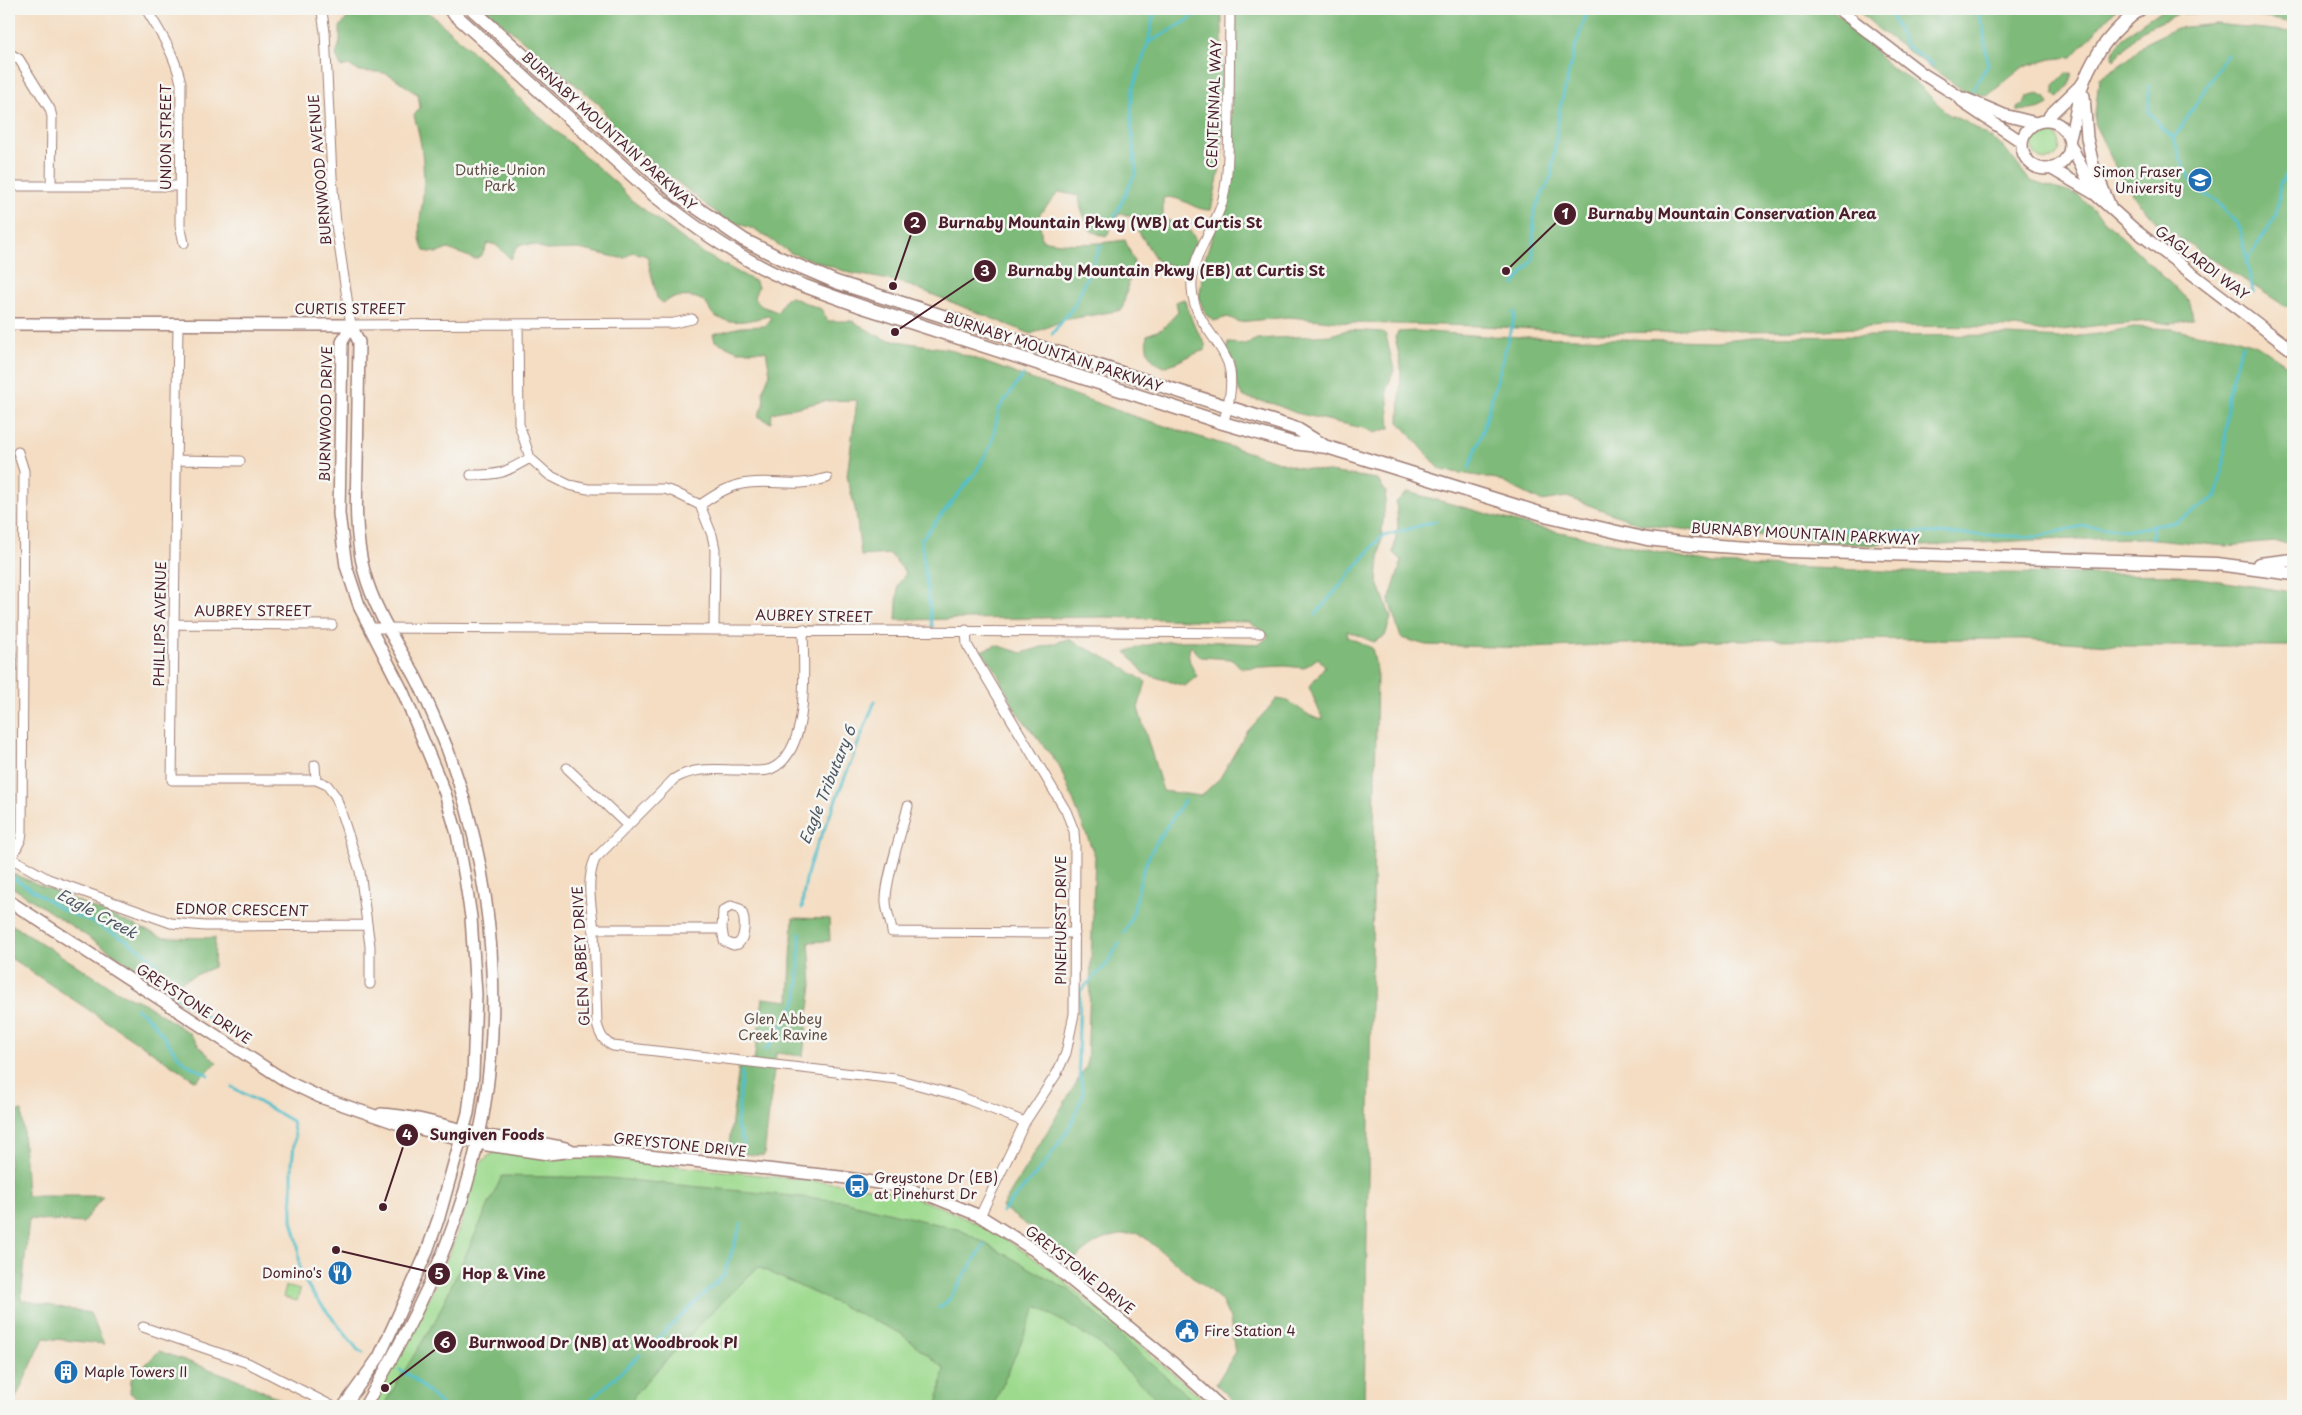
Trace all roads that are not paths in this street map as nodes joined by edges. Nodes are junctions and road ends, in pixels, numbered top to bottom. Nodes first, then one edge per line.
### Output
1 (146, 9) edge
2 (449, 9) edge
3 (472, 9) edge
4 (1230, 9) edge
5 (1838, 9) edge
6 (2141, 9) edge
7 (322, 12) dead end
8 (9, 53) edge
9 (2084, 82) junction
10 (1958, 96) junction
11 (2041, 122) junction
12 (2022, 142) junction
13 (2071, 142) junction
14 (2052, 169) junction
15 (9, 186) edge
16 (50, 186) junction
17 (180, 186) junction
18 (2095, 194) junction
19 (2112, 210) junction
20 (184, 243) dead end
21 (692, 319) dead end
22 (9, 324) edge
23 (178, 324) junction
24 (518, 324) junction
25 (351, 325) junction
26 (2293, 351) edge
27 (1227, 408) junction
28 (1223, 423) junction
29 (1327, 447) junction
30 (18, 452) dead end
31 (530, 458) junction
32 (176, 460) junction
33 (240, 461) dead end
34 (471, 475) dead end
35 (827, 478) dead end
36 (700, 505) junction
37 (2293, 560) edge
38 (2246, 566) junction
39 (2293, 574) edge
40 (174, 624) junction
41 (332, 625) dead end
42 (388, 627) junction
43 (369, 628) junction
44 (714, 628) junction
45 (803, 629) junction
46 (966, 630) junction
47 (1260, 633) dead end
48 (315, 765) dead end
49 (567, 768) dead end
50 (316, 780) junction
51 (908, 806) dead end
52 (627, 826) junction
53 (10, 858) edge
54 (9, 901) edge
55 (367, 925) junction
56 (594, 929) junction
57 (722, 930) dead end
58 (1075, 933) junction
59 (370, 984) dead end
60 (1025, 1122) junction
61 (463, 1134) junction
62 (479, 1138) junction
63 (980, 1216) junction
64 (143, 1328) dead end
65 (332, 1406) edge
66 (344, 1406) edge
67 (365, 1406) edge
68 (1220, 1406) edge

1 - 17 street, UNION STREET
2 - 28 main road, BURNABY MOUNTAIN PARKWAY
3 - 27 main road, BURNABY MOUNTAIN PARKWAY
4 - 27 street, CENTENNIAL WAY
5 - 10 street
6 - 9 street
7 - 25 street, BURNWOOD AVENUE
8 - 16 street
9 - 11 street
9 - 13 street
9 - 19 street
10 - 11 street
10 - 12 street
11 - 12 street
11 - 13 street
12 - 14 street
13 - 14 street
13 - 18 street, GAGLARDI WAY
14 - 18 street, GAGLARDI WAY
15 - 16 street
16 - 17 street
17 - 20 street, UNION STREET
18 - 19 street, GAGLARDI WAY
19 - 26 street, GAGLARDI WAY
21 - 24 street, CURTIS STREET
22 - 23 street, CURTIS STREET
23 - 25 street, CURTIS STREET
23 - 32 street, PHILLIPS AVENUE
24 - 25 street, CURTIS STREET
24 - 31 street
25 - 42 street
25 - 43 street, BURNWOOD DRIVE
27 - 28 street, CENTENNIAL WAY
27 - 29 main road, BURNABY MOUNTAIN PARKWAY
28 - 29 main road, BURNABY MOUNTAIN PARKWAY
29 - 38 main road, BURNABY MOUNTAIN PARKWAY
30 - 53 street
31 - 34 street
31 - 36 street
32 - 33 street
32 - 40 street, PHILLIPS AVENUE
35 - 36 street
36 - 44 street
37 - 38 main road
38 - 39 main road, BURNABY MOUNTAIN PARKWAY
40 - 41 street, AUBREY STREET
40 - 50 street, PHILLIPS AVENUE
42 - 43 street, AUBREY STREET
42 - 44 street, AUBREY STREET
42 - 62 street
43 - 61 street, BURNWOOD DRIVE
44 - 45 street, AUBREY STREET
45 - 46 street, AUBREY STREET
45 - 52 street, GLEN ABBEY DRIVE
46 - 47 street, AUBREY STREET
46 - 58 street, PINEHURST DRIVE
48 - 50 street
49 - 52 street
50 - 55 street
51 - 58 street
52 - 56 street, GLEN ABBEY DRIVE
53 - 55 street, EDNOR CRESCENT
54 - 61 street, GREYSTONE DRIVE
55 - 59 street
56 - 57 street
56 - 60 street, GLEN ABBEY DRIVE
58 - 60 street, PINEHURST DRIVE
60 - 63 street, PINEHURST DRIVE
61 - 62 street, GREYSTONE DRIVE
61 - 66 street, BURNWOOD DRIVE
62 - 63 street, GREYSTONE DRIVE
62 - 67 street
63 - 68 street, GREYSTONE DRIVE
64 - 65 street

